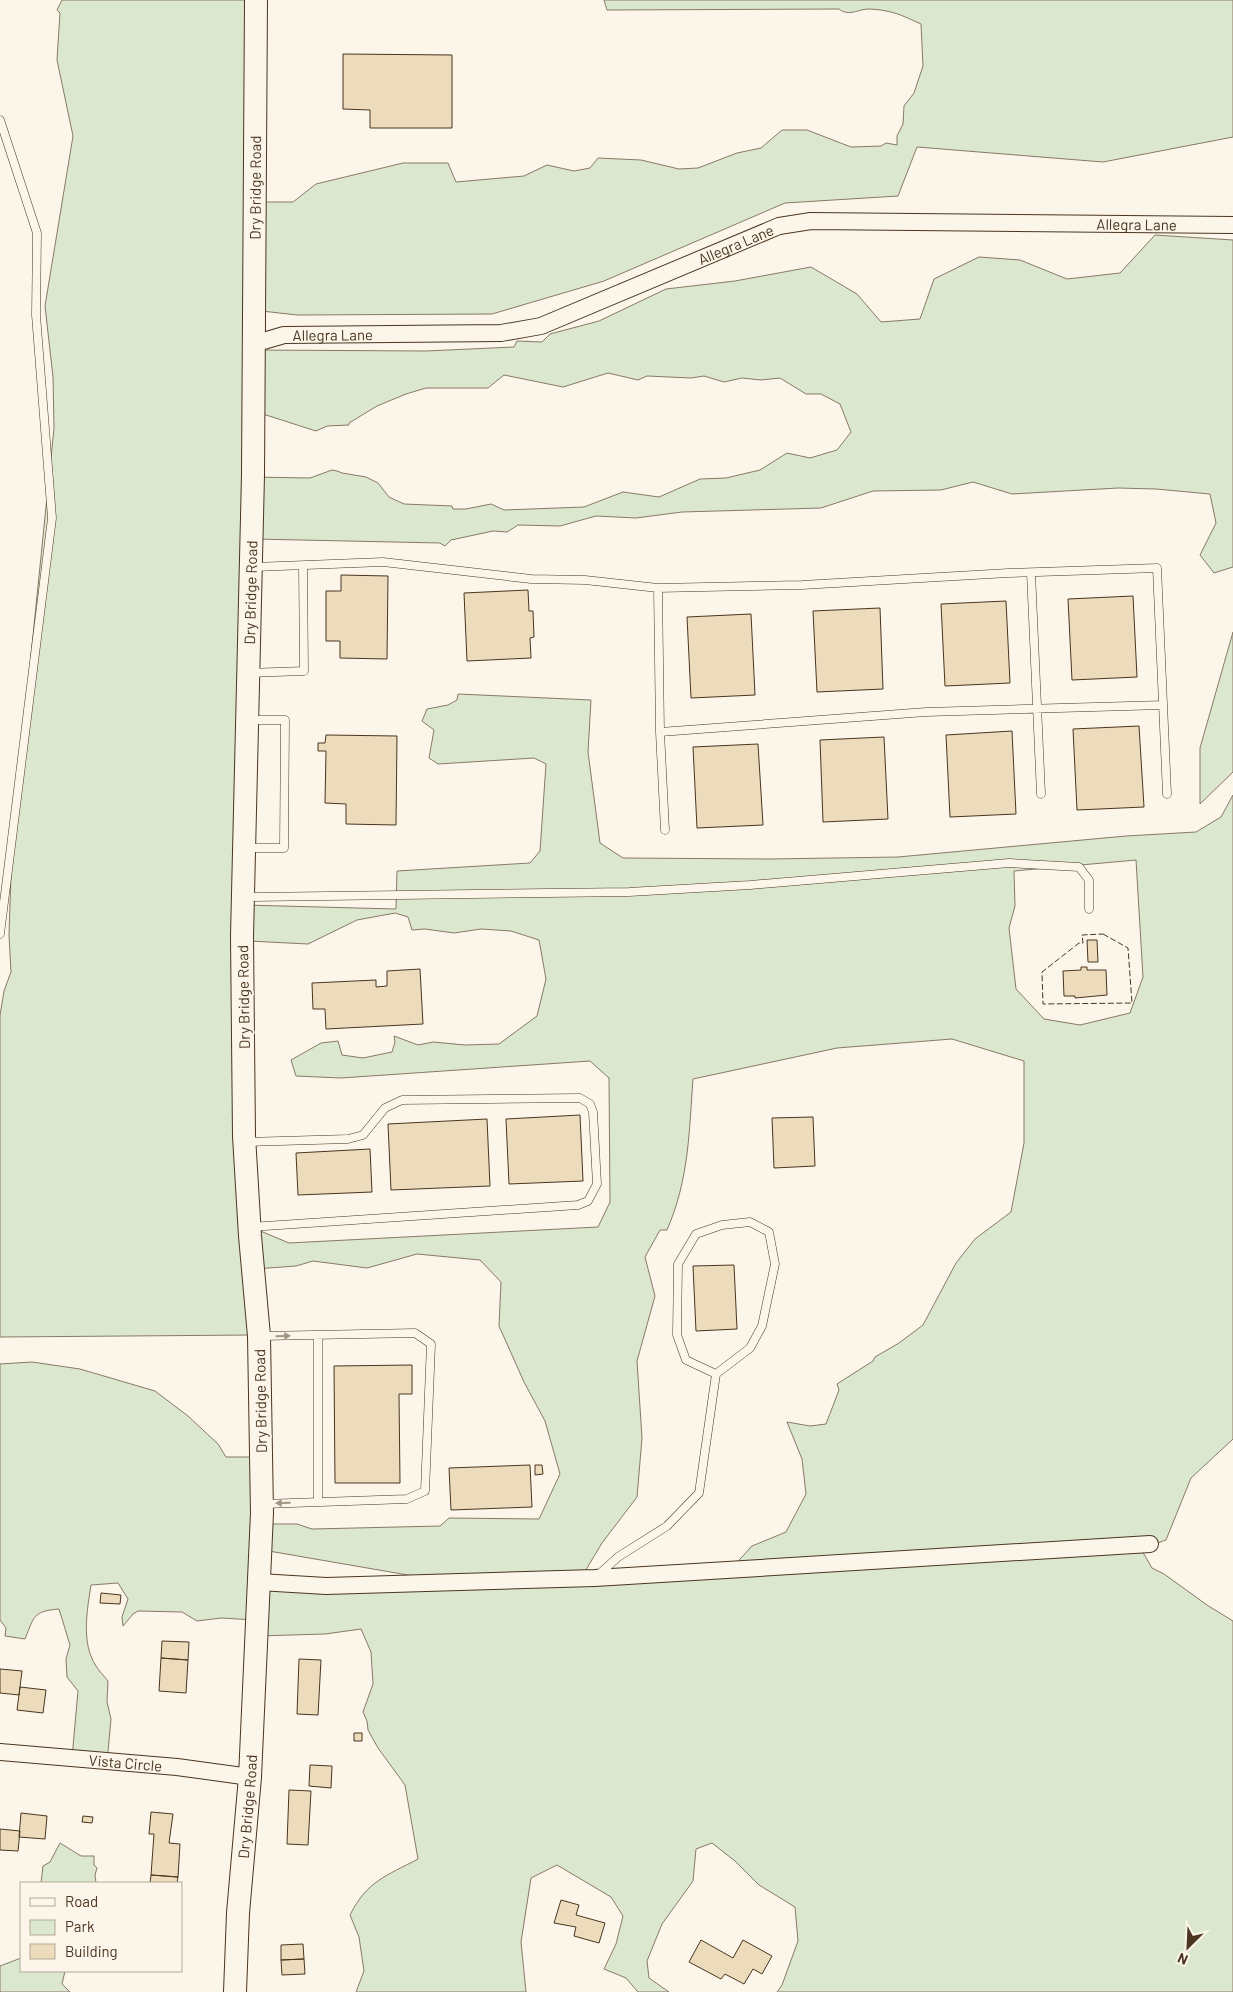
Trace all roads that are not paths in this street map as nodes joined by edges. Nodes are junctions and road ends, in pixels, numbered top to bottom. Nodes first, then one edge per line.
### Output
1 (256, 0) edge
2 (0, 120) edge
3 (1233, 225) edge
4 (253, 344) junction
5 (303, 566) junction
6 (250, 567) junction
7 (1031, 573) junction
8 (658, 588) junction
9 (248, 674) junction
10 (1163, 704) junction
11 (1037, 709) junction
12 (246, 720) junction
13 (660, 732) junction
14 (1041, 794) dead end
15 (1167, 794) dead end
16 (665, 830) dead end
17 (244, 848) junction
18 (243, 897) junction
19 (1089, 909) dead end
20 (0, 934) edge
21 (245, 1142) junction
22 (249, 1228) junction
23 (318, 1335) junction
24 (259, 1336) junction
25 (716, 1374) junction
26 (318, 1502) junction
27 (262, 1504) junction
28 (1150, 1544) dead end
29 (595, 1578) junction
30 (259, 1582) junction
31 (0, 1752) edge
32 (250, 1777) junction
33 (235, 1992) edge

1 - 4 street, Dry Bridge Road
2 - 20 lane
3 - 4 street, Allegra Lane
4 - 6 street, Dry Bridge Road
5 - 6 lane
5 - 8 lane
5 - 9 lane
6 - 9 street, Dry Bridge Road
7 - 8 lane
7 - 10 lane
7 - 11 lane
8 - 13 lane
9 - 12 street, Dry Bridge Road
10 - 11 lane
10 - 15 lane
11 - 13 lane
11 - 14 lane
12 - 17 street, Dry Bridge Road
12 - 17 lane
13 - 16 lane
17 - 18 street, Dry Bridge Road
18 - 19 lane
18 - 21 street, Dry Bridge Road
21 - 22 street, Dry Bridge Road
21 - 22 lane
22 - 24 street, Dry Bridge Road
24 -> 23 lane
23 - 26 lane
23 - 26 lane
24 - 27 street, Dry Bridge Road
25 - 25 lane
25 - 29 lane
26 -> 27 lane
27 - 30 street, Dry Bridge Road
28 - 29 street
29 - 30 street
30 - 32 street, Dry Bridge Road
31 - 32 street, Vista Circle
32 - 33 street, Dry Bridge Road

